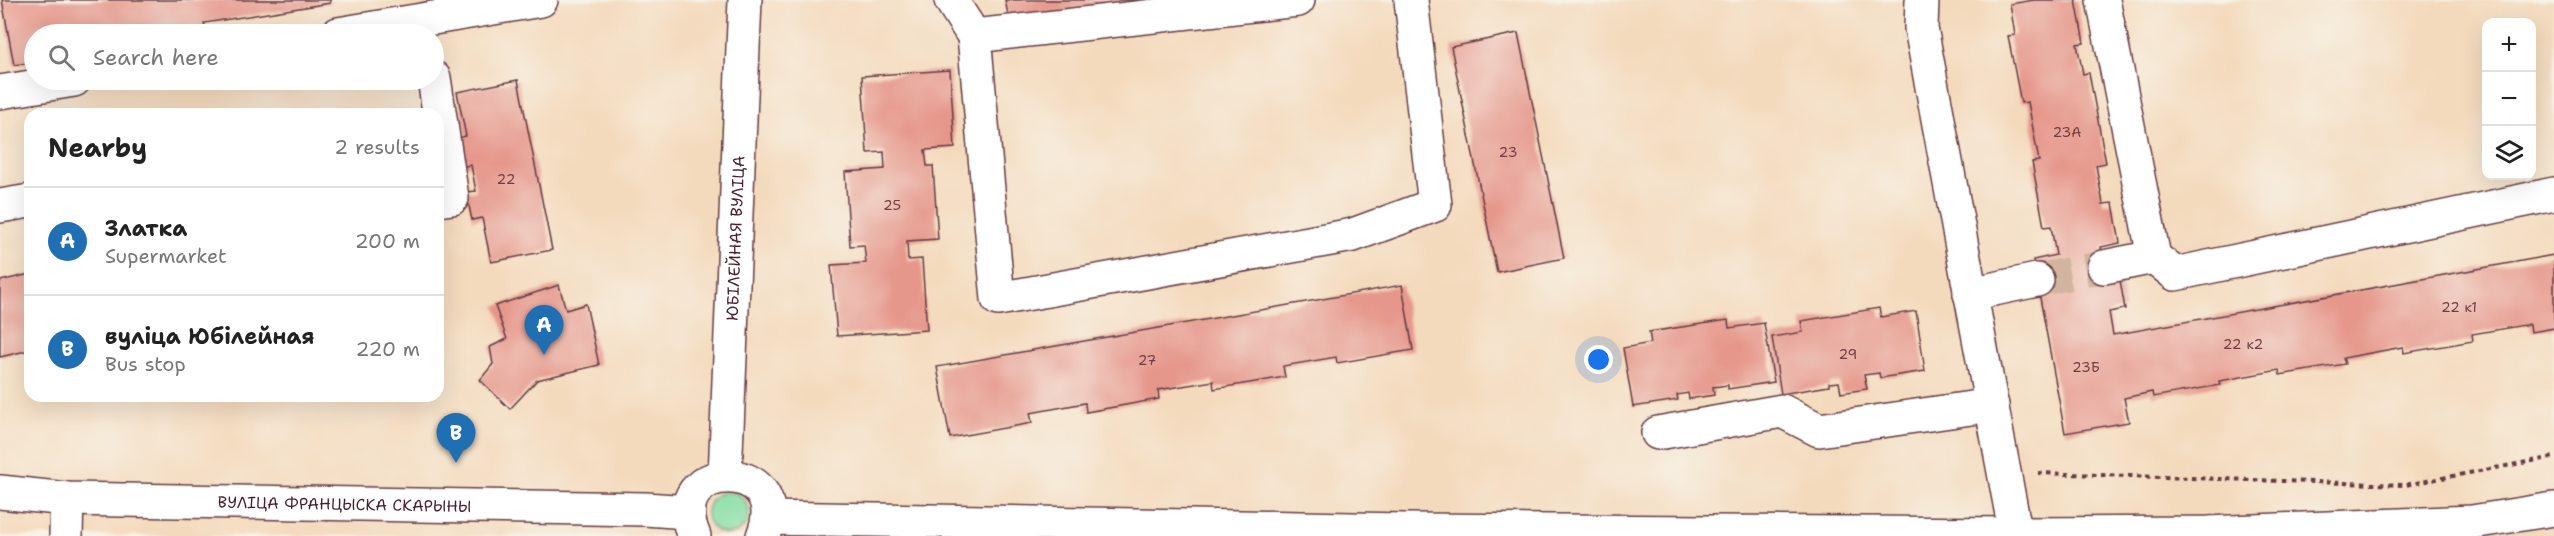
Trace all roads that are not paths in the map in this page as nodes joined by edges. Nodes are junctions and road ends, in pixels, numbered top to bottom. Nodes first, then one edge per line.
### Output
1 (541, 0) edge
2 (746, 0) edge
3 (951, 0) edge
4 (1298, 0) edge
5 (1411, 0) edge
6 (1922, 0) edge
7 (2103, 0) edge
8 (439, 24) edge
9 (974, 36) junction
10 (24, 88) edge
11 (436, 90) edge
12 (0, 92) edge
13 (438, 108) edge
14 (444, 145) edge
15 (2554, 194) edge
16 (444, 199) edge
17 (24, 202) edge
18 (0, 206) edge
19 (2154, 257) junction
20 (2104, 267) tunnel mouth
21 (2037, 280) tunnel mouth
22 (1970, 294) junction
23 (1992, 405) junction
24 (1658, 433) dead end
25 (724, 476) junction
26 (0, 492) edge
27 (67, 499) junction
28 (2554, 509) edge
29 (691, 524) edge
30 (765, 527) edge
31 (2016, 535) edge
32 (66, 536) edge

1 - 8 street
2 - 25 street, ЮБІЛЕЙНАЯ ВУЛІЦА
3 - 9 street
4 - 9 street
5 - 9 street
6 - 22 street
7 - 19 street
10 - 12 street
11 - 13 street
14 - 16 street
15 - 19 street
17 - 18 street
19 - 20 street
21 - 22 street
22 - 23 street
23 - 24 street
23 - 31 street
25 - 29 street
25 - 30 street
26 - 27 street, ВУЛІЦА ФРАНЦЫСКА СКАРЫНЫ
27 - 29 street, ВУЛІЦА ФРАНЦЫСКА СКАРЫНЫ
27 - 32 street
28 - 31 street
30 - 31 street

